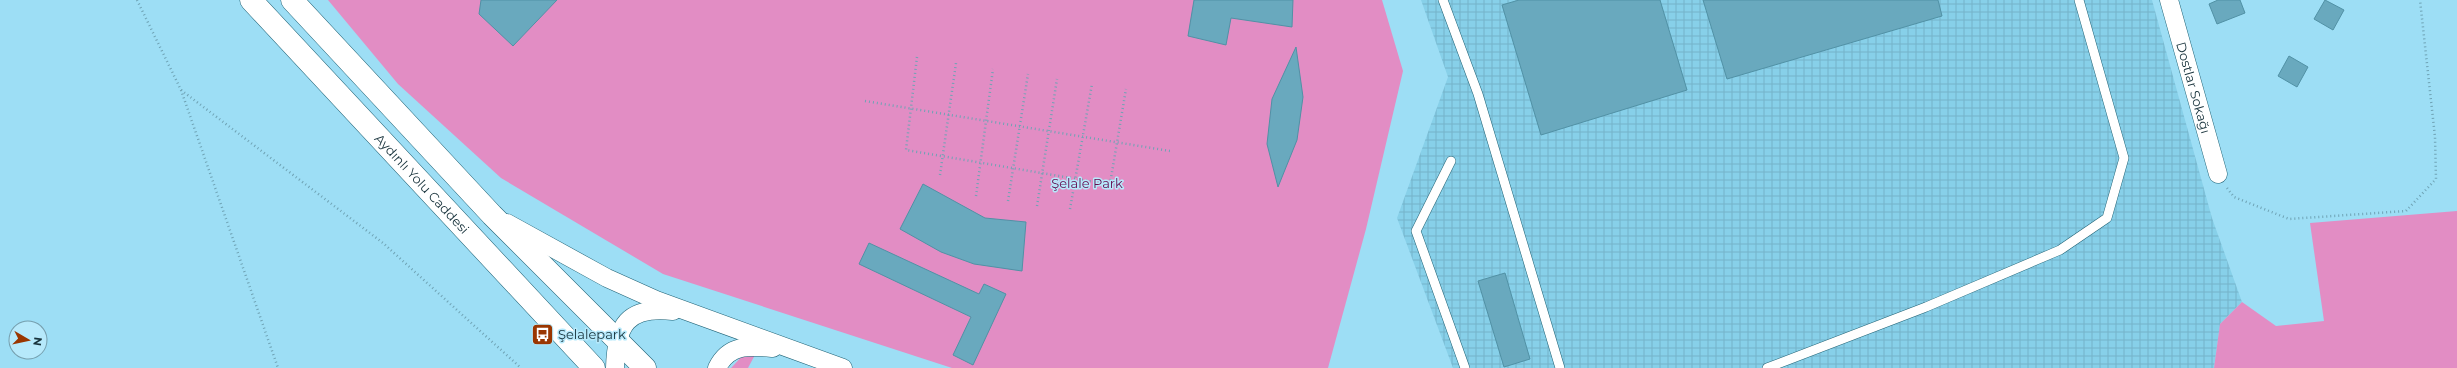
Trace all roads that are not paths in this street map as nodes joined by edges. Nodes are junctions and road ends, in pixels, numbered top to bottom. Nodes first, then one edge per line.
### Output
1 (251, 0) edge
2 (292, 0) edge
3 (1443, 0) edge
4 (2079, 0) edge
5 (2169, 0) edge
6 (1451, 161) dead end
7 (2218, 174) road end
8 (492, 215) junction
9 (697, 316) junction
10 (617, 340) junction
11 (798, 350) junction
12 (594, 368) edge
13 (615, 368) edge
14 (645, 368) edge
15 (717, 368) edge
16 (843, 368) edge
17 (1465, 368) edge
18 (1560, 368) edge
19 (1767, 368) edge

1 - 12 main road, Aydınlı Yolu Caddesi
2 - 8 main road
3 - 18 lane
4 - 19 lane
5 - 7 street, Dostlar Sokağı
6 - 17 lane
8 - 9 street
8 - 10 main road
9 - 10 street
9 - 11 street
10 - 13 street
10 - 14 main road
11 - 15 street
11 - 16 street

